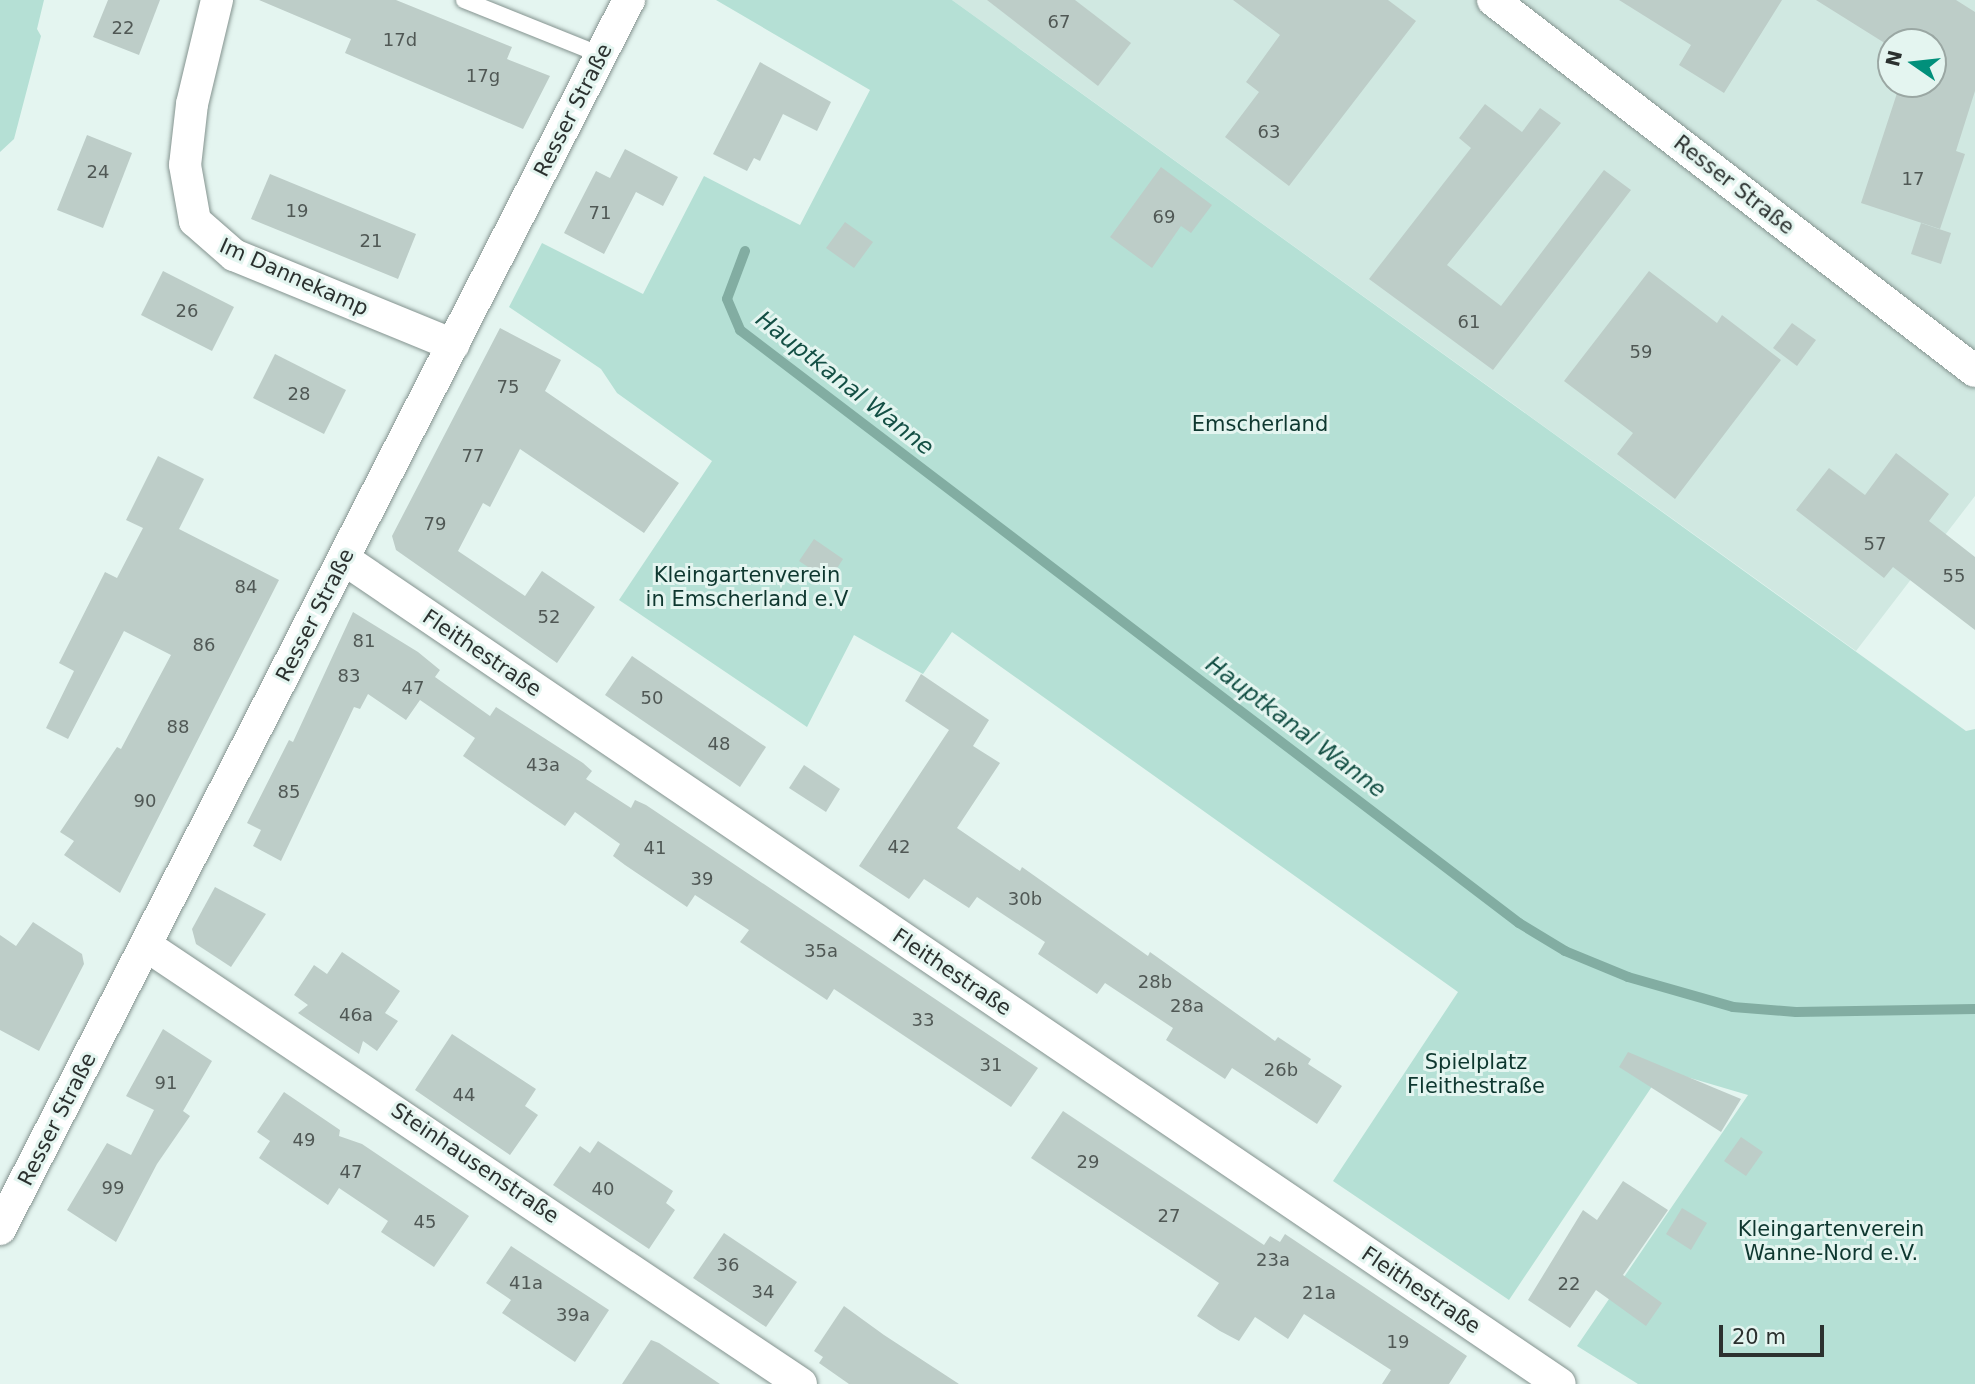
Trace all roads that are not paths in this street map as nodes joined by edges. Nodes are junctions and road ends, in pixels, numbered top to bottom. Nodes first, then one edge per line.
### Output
1 (217, 0) edge
2 (464, 0) edge
3 (629, 0) edge
4 (1493, 0) edge
5 (601, 55) junction
6 (453, 345) junction
7 (1975, 371) edge
8 (344, 559) junction
9 (147, 946) junction
10 (0, 1229) edge
11 (802, 1384) edge
12 (1560, 1384) edge

1 - 6 street, Im Dannekamp
2 - 5 lane
3 - 5 street, Resser Straße
4 - 7 street, Resser Straße
5 - 6 street, Resser Straße
6 - 8 street, Resser Straße
8 - 9 street, Resser Straße
8 - 12 street, Fleithestraße
9 - 10 street, Resser Straße
9 - 11 street, Steinhausenstraße

